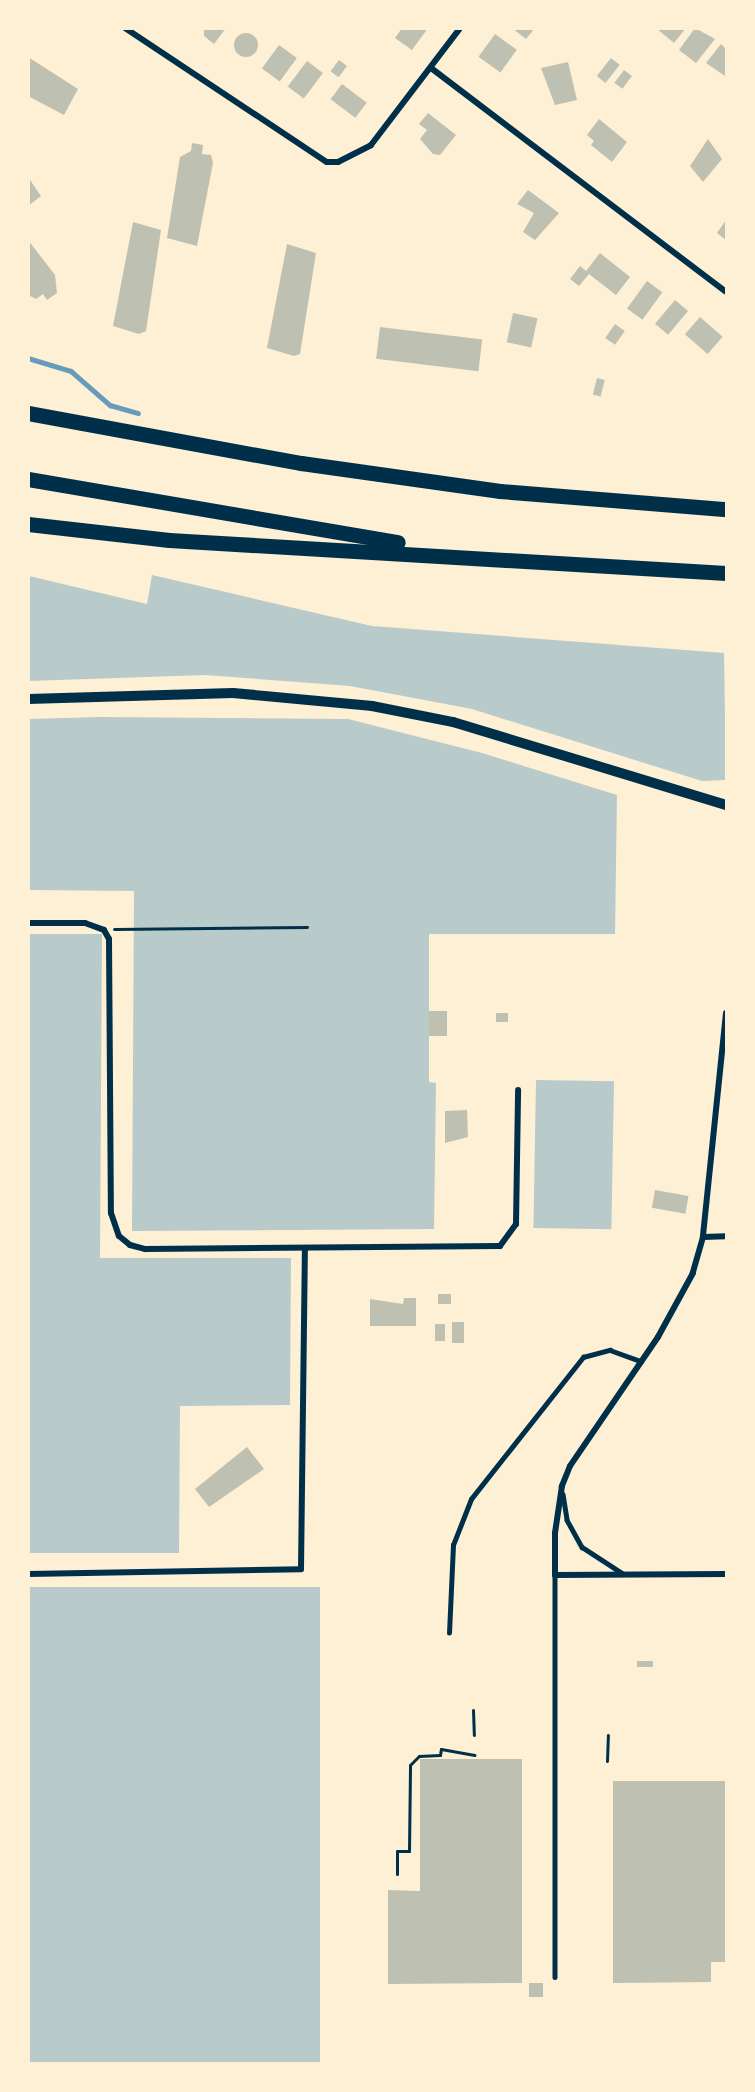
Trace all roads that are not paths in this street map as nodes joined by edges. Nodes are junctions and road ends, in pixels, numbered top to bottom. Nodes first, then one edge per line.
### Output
1 (124, 28) edge
2 (460, 28) edge
3 (431, 68) junction
4 (726, 292) edge
5 (28, 414) edge
6 (28, 478) edge
7 (726, 509) edge
8 (28, 524) edge
9 (500, 556) junction
10 (726, 573) edge
11 (28, 699) edge
12 (726, 805) edge
13 (28, 923) edge
14 (726, 1013) edge
15 (518, 1090) dead end
16 (726, 1236) edge
17 (704, 1237) junction
18 (305, 1248) junction
19 (641, 1361) junction
20 (562, 1486) junction
21 (28, 1574) edge
22 (623, 1574) junction
23 (726, 1574) edge
24 (555, 1575) junction
25 (449, 1633) dead end
26 (555, 1977) dead end

1 - 3 street
2 - 3 street
3 - 4 street
5 - 7 highway
6 - 9 highway
8 - 9 highway
9 - 10 highway
11 - 12 street
13 - 18 street
14 - 17 street
15 - 18 street
16 - 17 street
17 - 19 street
18 - 21 street
19 - 20 street
19 - 25 lane
20 - 22 lane
20 - 24 street
22 - 23 street
22 - 24 street
24 - 26 lane

